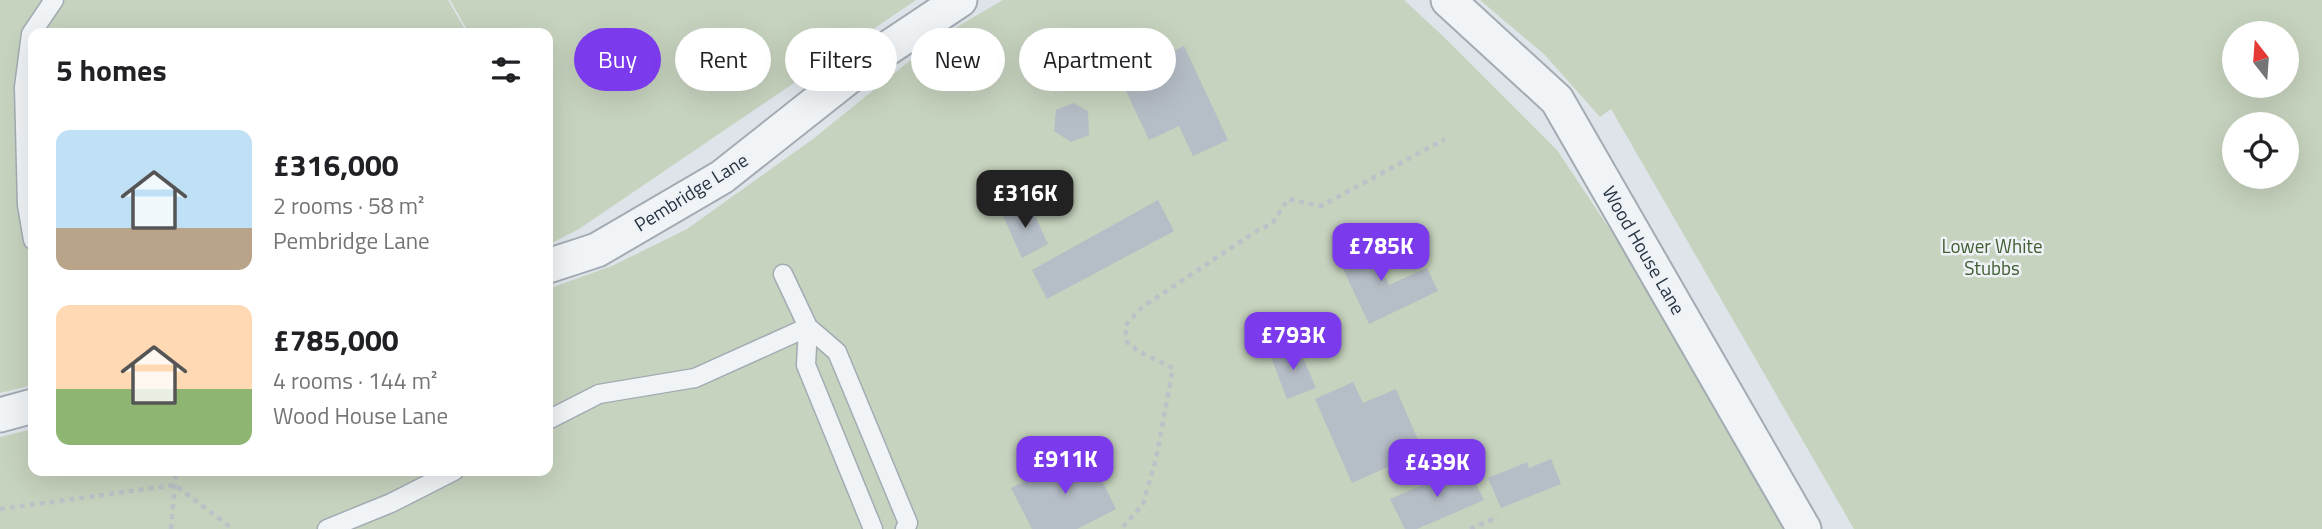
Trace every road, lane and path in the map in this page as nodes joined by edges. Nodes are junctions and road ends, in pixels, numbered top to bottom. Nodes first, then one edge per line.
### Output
1 (54, 0) edge
2 (960, 0) edge
3 (1448, 0) edge
4 (36, 28) edge
5 (28, 60) edge
6 (1445, 139) dead end
7 (28, 211) edge
8 (553, 264) edge
9 (783, 274) dead end
10 (808, 327) junction
11 (28, 407) edge
12 (0, 415) edge
13 (553, 417) edge
14 (176, 476) edge
15 (444, 476) edge
16 (175, 485) junction
17 (0, 509) edge
18 (1498, 517) dead end
19 (1122, 528) edge
20 (171, 529) edge
21 (233, 529) edge
22 (327, 529) edge
23 (873, 529) edge
24 (905, 529) edge
25 (1470, 529) edge
26 (1804, 529) edge

1 - 4 lane
2 - 8 street, Pembridge Lane
3 - 26 street, Wood House Lane
5 - 7 lane
6 - 19 path
9 - 10 lane
10 - 13 lane
10 - 23 lane
10 - 24 lane
11 - 12 street
14 - 16 path
15 - 22 lane
16 - 17 path
16 - 20 path
16 - 21 path
18 - 25 path

